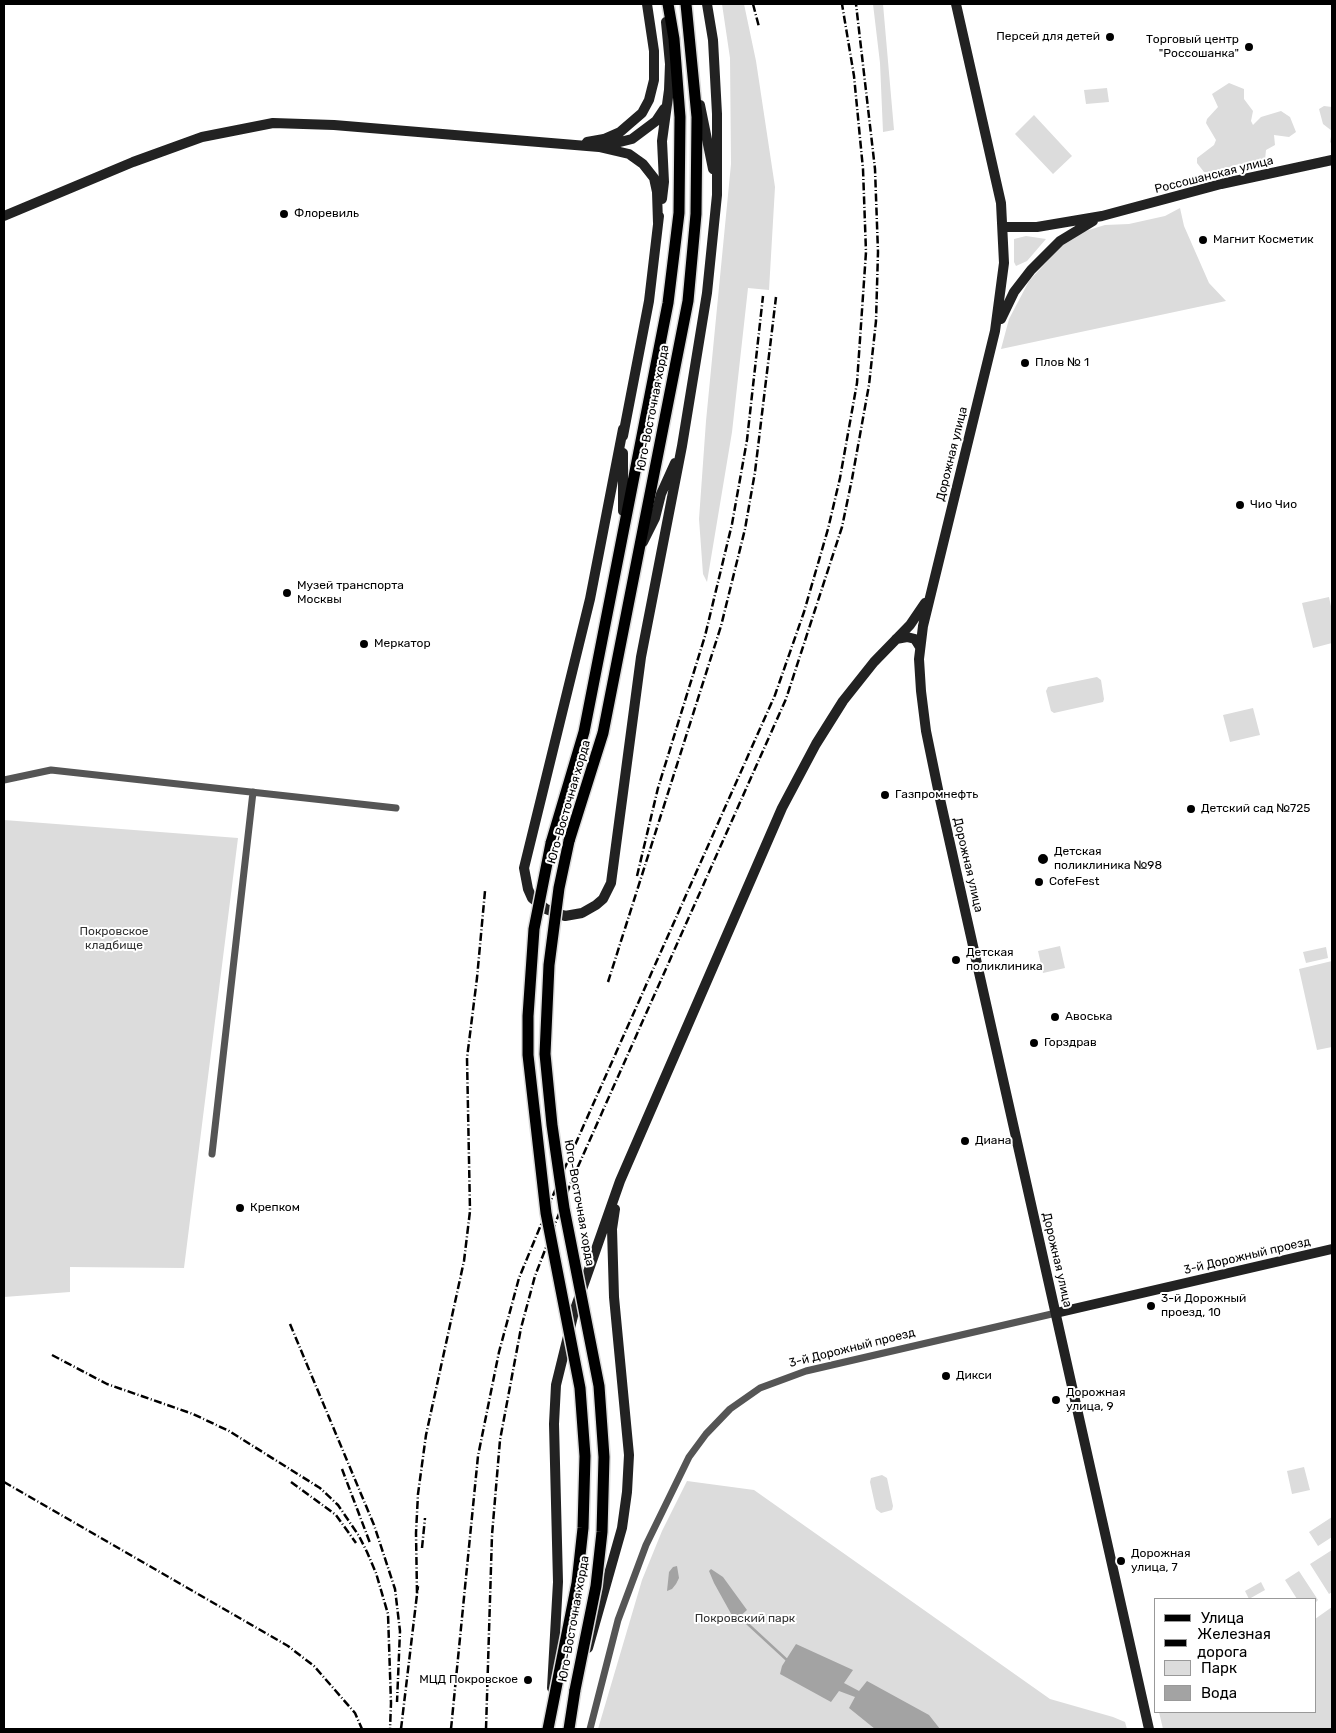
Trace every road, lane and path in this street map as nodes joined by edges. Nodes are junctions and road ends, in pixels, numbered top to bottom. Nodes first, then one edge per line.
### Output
1 (647, 4) edge
2 (667, 4) edge
3 (686, 4) edge
4 (708, 4) edge
5 (956, 4) edge
6 (695, 84) junction
7 (666, 106) junction
8 (566, 144) junction
9 (598, 147) junction
10 (1332, 160) edge
11 (717, 195) junction
12 (4, 216) edge
13 (1102, 216) junction
14 (658, 223) junction
15 (1003, 227) junction
16 (995, 331) junction
17 (623, 429) junction
18 (682, 446) junction
19 (620, 545) junction
20 (640, 548) junction
21 (930, 595) junction
22 (922, 626) junction
23 (896, 639) junction
24 (920, 647) junction
25 (4, 780) edge
26 (253, 792) junction
27 (396, 808) dead end
28 (212, 1154) dead end
29 (620, 1181) junction
30 (1332, 1249) edge
31 (1056, 1313) junction
32 (574, 1690) junction
33 (548, 1729) edge
34 (569, 1729) edge
35 (590, 1729) edge
36 (1149, 1729) edge

1 - 8 street
2 - 7 street
2 - 19 main road, Юго-Восточная хорда
3 - 6 main road, Юго-Восточная хорда
4 - 11 street
5 - 15 street, Дорожная улица
6 - 11 street
6 - 20 main road, Юго-Восточная хорда
7 - 9 street
7 - 14 street
8 - 9 street
8 - 12 street
9 - 14 street
10 - 13 street, Россошанская улица
11 - 18 street
13 - 15 street, Россошанская улица
13 - 16 street, Россошанская улица
14 - 17 street
15 - 16 street, Дорожная улица
16 - 21 street, Дорожная улица
17 - 18 street
17 - 19 street
18 - 20 street
19 - 33 main road, Юго-Восточная хорда, bridge
20 - 32 main road, Юго-Восточная хорда, bridge
21 - 22 street, Дорожная улица
21 - 23 street
22 - 23 street
22 - 24 street, Дорожная улица
23 - 24 street
23 - 29 street
24 - 31 street, Дорожная улица
25 - 26 street
26 - 27 street
26 - 28 street
29 - 32 street, bridge
29 - 33 street, bridge
30 - 31 street, 3-й Дорожный проезд
31 - 35 street, 3-й Дорожный проезд
31 - 36 street, Дорожная улица
32 - 34 main road, Юго-Восточная хорда

